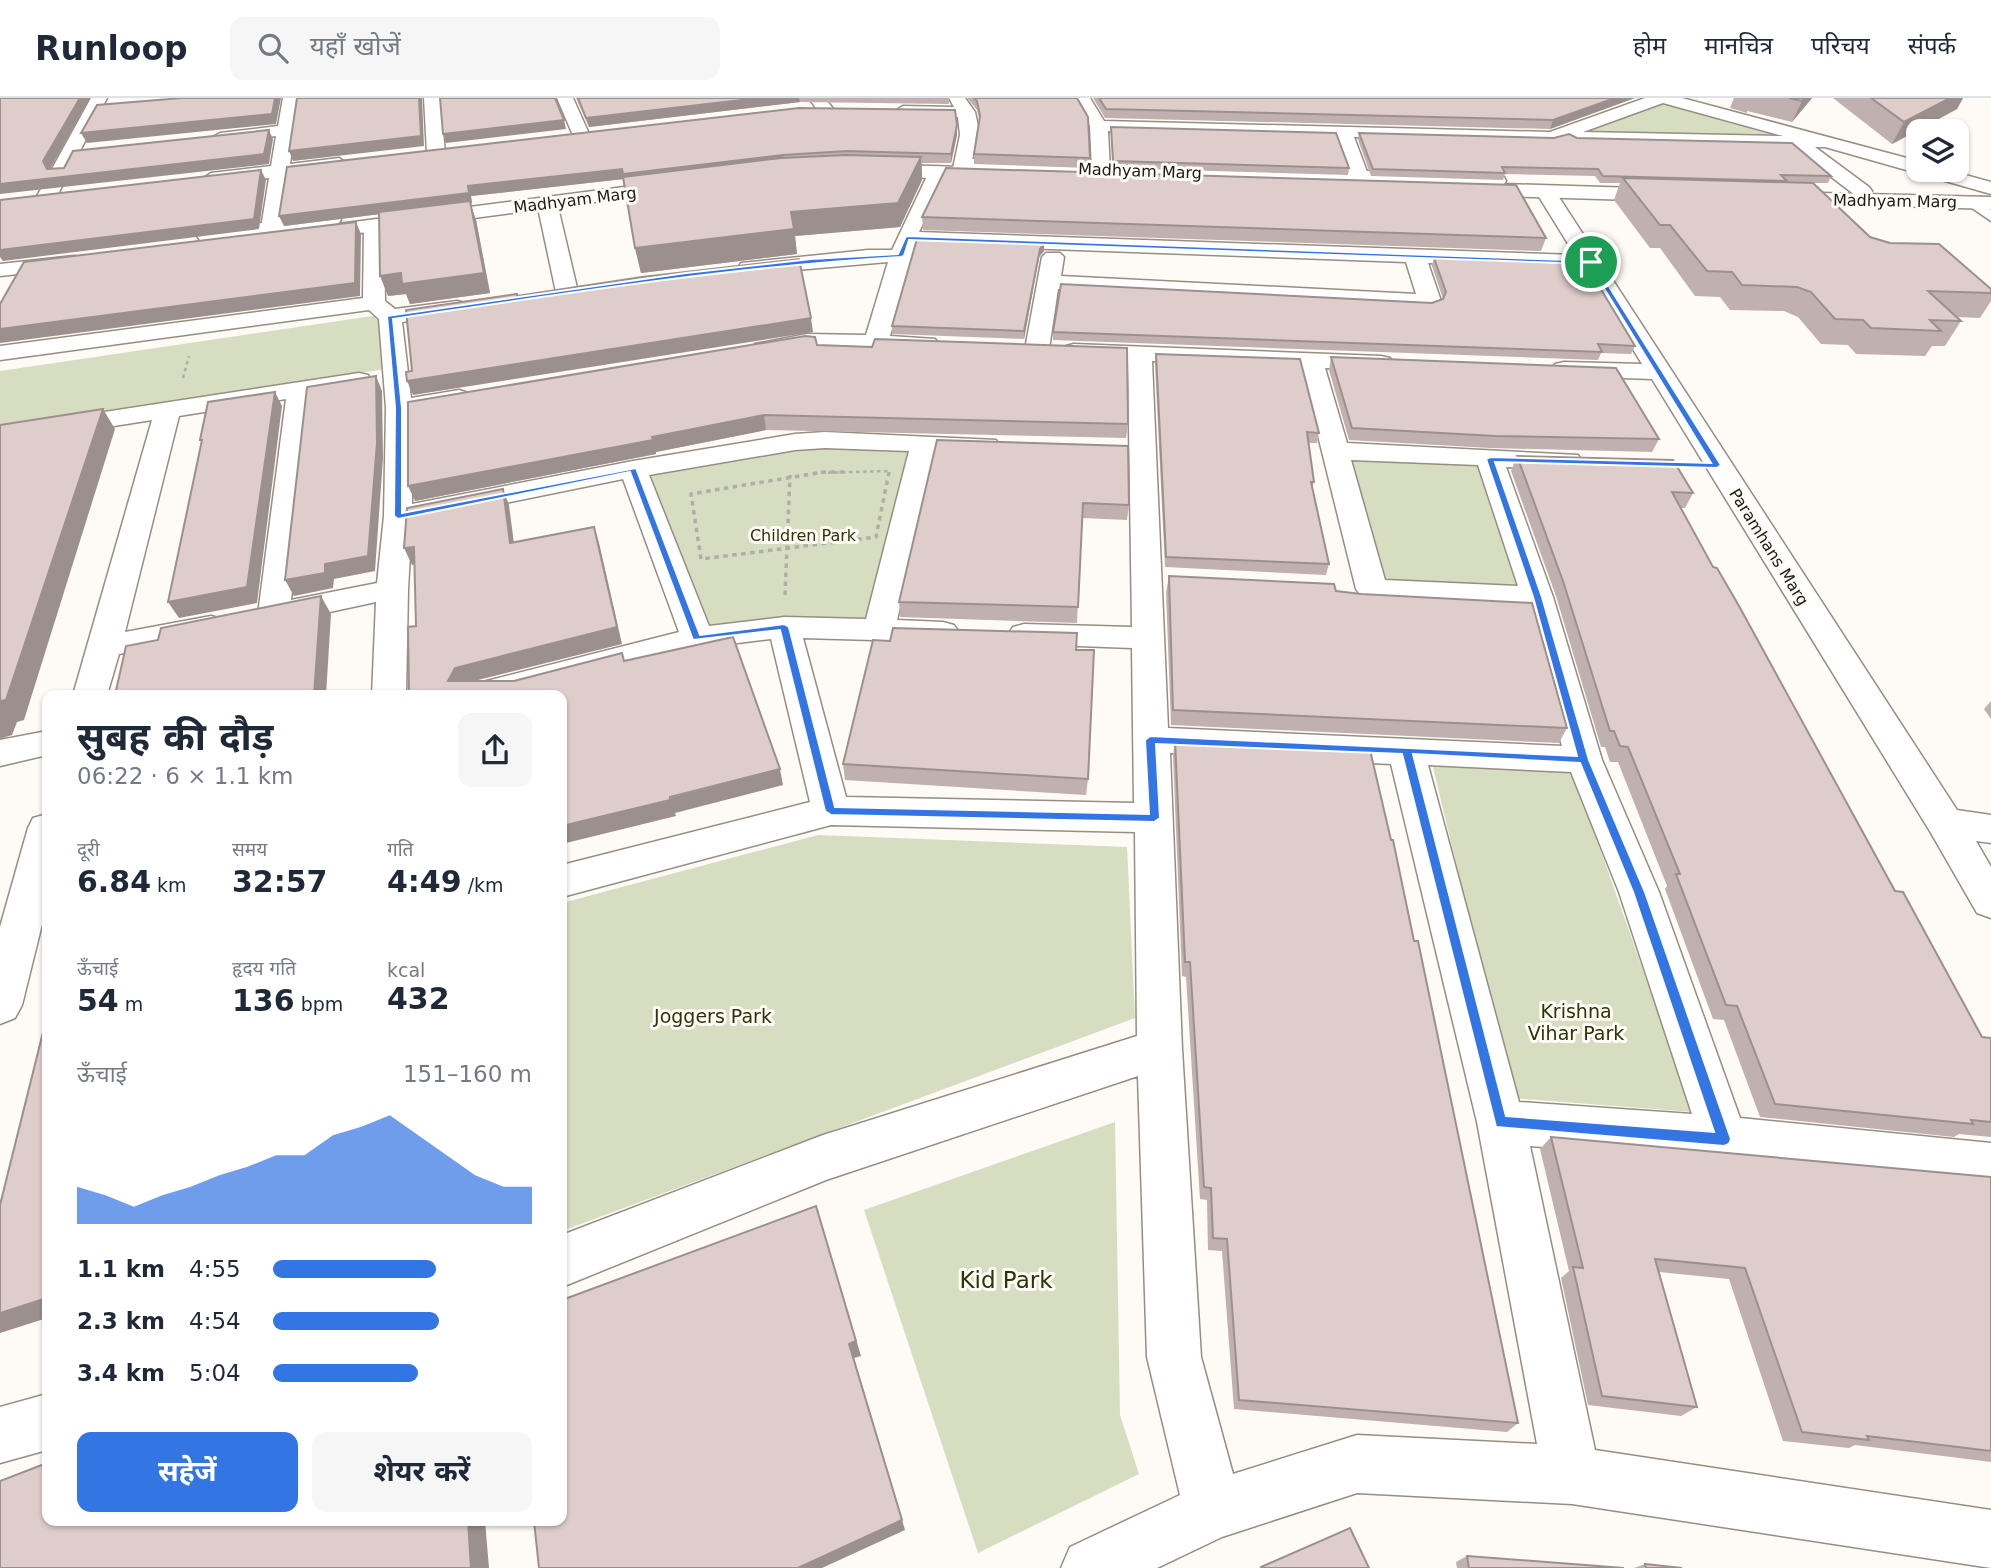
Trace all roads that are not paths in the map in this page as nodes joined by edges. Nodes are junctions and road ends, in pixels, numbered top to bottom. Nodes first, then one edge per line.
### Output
1 (291, 98) edge
2 (432, 98) edge
3 (565, 98) edge
4 (1082, 98) edge
5 (1662, 98) edge
6 (96, 103) edge
7 (962, 105) edge
8 (120, 106) edge
9 (827, 106) edge
10 (800, 110) edge
11 (890, 111) edge
12 (1206, 111) edge
13 (1099, 126) junction
14 (1217, 128) junction
15 (287, 130) junction
16 (1343, 132) junction
17 (582, 136) edge
18 (1552, 136) junction
19 (206, 139) edge
20 (1797, 142) junction
21 (1832, 142) junction
22 (97, 150) edge
23 (70, 153) junction
24 (436, 153) edge
25 (357, 162) edge
26 (1906, 164) edge
27 (961, 169) junction
28 (1101, 170) junction
29 (279, 172) junction
30 (938, 172) junction
31 (1360, 177) junction
32 (197, 181) edge
33 (1969, 182) edge
34 (1991, 188) edge
35 (1862, 191) junction
36 (1546, 192) junction
37 (74, 195) edge
38 (46, 198) junction
39 (23, 200) edge
40 (1985, 200) edge
41 (547, 204) junction
42 (1991, 217) edge
43 (374, 226) junction
44 (271, 228) junction
45 (1055, 244) junction
46 (904, 247) junction
47 (1414, 254) junction
48 (92, 255) edge
49 (1591, 262) junction
50 (727, 270) edge
51 (8, 272) edge
52 (1048, 282) junction
53 (593, 288) edge
54 (481, 304) edge
55 (382, 310) junction
56 (876, 342) junction
57 (956, 345) edge
58 (1010, 348) edge
59 (1037, 349) junction
60 (746, 352) edge
61 (0, 353) edge
62 (1140, 354) junction
63 (1311, 360) junction
64 (1408, 364) edge
65 (1547, 368) edge
66 (1658, 372) junction
67 (396, 374) junction
68 (300, 391) junction
69 (479, 395) edge
70 (399, 408) junction
71 (167, 411) junction
72 (0, 436) edge
73 (924, 444) junction
74 (1006, 446) edge
75 (1336, 451) junction
76 (1490, 459) junction
77 (1597, 462) edge
78 (633, 469) junction
79 (398, 516) junction
80 (392, 589) junction
81 (1537, 597) junction
82 (252, 618) junction
83 (784, 627) junction
84 (879, 630) junction
85 (696, 638) junction
86 (1148, 638) junction
87 (105, 646) junction
88 (92, 690) edge
89 (389, 690) edge
90 (494, 690) edge
91 (1150, 740) junction
92 (42, 744) edge
93 (1406, 750) junction
94 (0, 753) edge
95 (1584, 760) junction
96 (831, 811) junction
97 (1154, 818) junction
98 (1945, 823) junction
99 (1991, 829) edge
100 (42, 847) edge
101 (567, 880) edge
102 (1991, 902) edge
103 (0, 1005) edge
104 (1160, 1049) junction
105 (1501, 1122) junction
106 (1724, 1139) junction
107 (1991, 1166) edge
108 (567, 1259) edge
109 (42, 1423) edge
110 (0, 1435) edge
111 (1572, 1475) junction
112 (1213, 1510) junction
113 (1991, 1540) edge
114 (1091, 1568) edge

1 - 15 street
2 - 24 street
3 - 17 street
4 - 13 street
5 - 18 street
5 - 21 street
6 - 8 street
6 - 23 street
7 - 11 street
7 - 27 street
9 - 10 street
12 - 14 street
13 - 14 street
13 - 28 street
14 - 16 street
15 - 19 street
15 - 29 street
16 - 18 street
16 - 31 street
18 - 20 street
20 - 21 street
20 - 35 street
21 - 26 street
22 - 23 street
23 - 38 street
25 - 29 street
27 - 28 street, Madhyam Marg
27 - 30 street, Madhyam Marg
27 - 30 street, Madhyam Marg
27 - 36 street, Madhyam Marg
28 - 31 street, Madhyam Marg
29 - 32 street
29 - 44 street
30 - 46 street
31 - 36 street, Madhyam Marg
33 - 34 street
35 - 40 street, Madhyam Marg
35 - 40 street, Madhyam Marg
36 - 49 street, Paramhans Marg
37 - 38 street
38 - 39 street
40 - 42 lane
41 - 43 street, Madhyam Marg
41 - 44 street, Madhyam Marg
41 - 53 street
43 - 44 street, Madhyam Marg
43 - 55 street
45 - 46 street
45 - 47 street
45 - 52 street
46 - 50 street
46 - 56 street
47 - 49 street
47 - 52 street
48 - 51 street
49 - 66 street, Paramhans Marg
52 - 59 street
54 - 55 street
55 - 61 street
55 - 67 street
56 - 57 street
56 - 60 street
58 - 59 street
59 - 62 street
62 - 63 street
62 - 86 street
63 - 64 street
63 - 75 street
65 - 66 street
66 - 98 street, Paramhans Marg
67 - 68 street
67 - 70 street
68 - 71 street
68 - 82 street
69 - 70 street
70 - 79 street
71 - 72 street
71 - 87 street
73 - 74 street
73 - 78 street
73 - 84 street
75 - 76 street
75 - 81 street
76 - 77 street
76 - 81 street
78 - 79 street
78 - 85 street
79 - 80 street
80 - 82 street
80 - 89 street
81 - 95 street
82 - 87 street
83 - 84 street
83 - 85 street
83 - 96 street
84 - 86 street
85 - 90 street
86 - 91 street
87 - 88 street
91 - 93 street
91 - 97 street
92 - 94 street
93 - 95 street
93 - 105 street
95 - 106 street
96 - 97 street
96 - 101 street
97 - 104 street
98 - 99 street
98 - 102 street, Paramhans Marg
100 - 103 street
104 - 108 street
104 - 112 street
105 - 106 street
105 - 111 street
106 - 107 street
109 - 110 street
111 - 112 street
111 - 113 street
112 - 114 street

